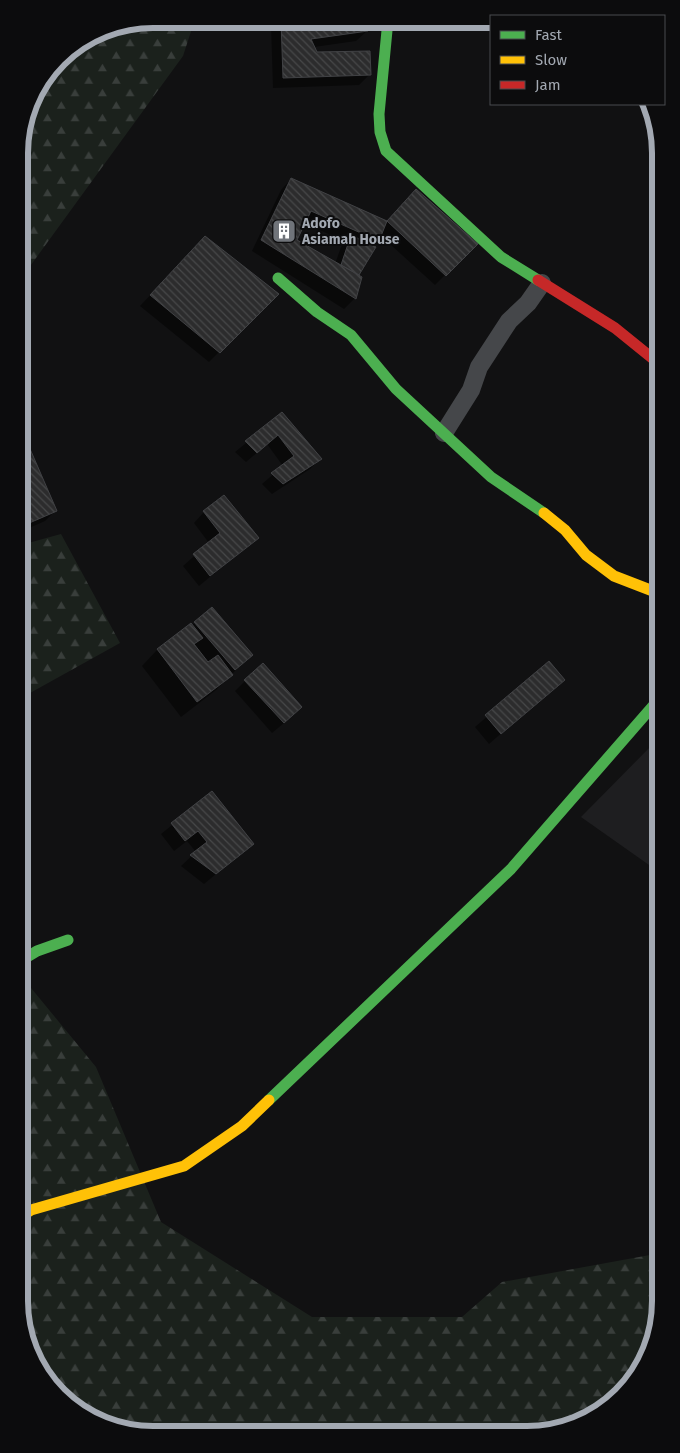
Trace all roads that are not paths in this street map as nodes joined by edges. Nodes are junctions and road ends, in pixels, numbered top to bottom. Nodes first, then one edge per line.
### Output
1 (388, 28) edge
2 (278, 278) dead end
3 (542, 283) junction
4 (652, 357) edge
5 (444, 433) junction
6 (652, 591) edge
7 (652, 707) edge
8 (68, 940) dead end
9 (28, 956) edge
10 (28, 1212) edge

1 - 3 street
2 - 5 street
3 - 4 street
3 - 5 street
5 - 6 street
7 - 10 street
8 - 9 street

